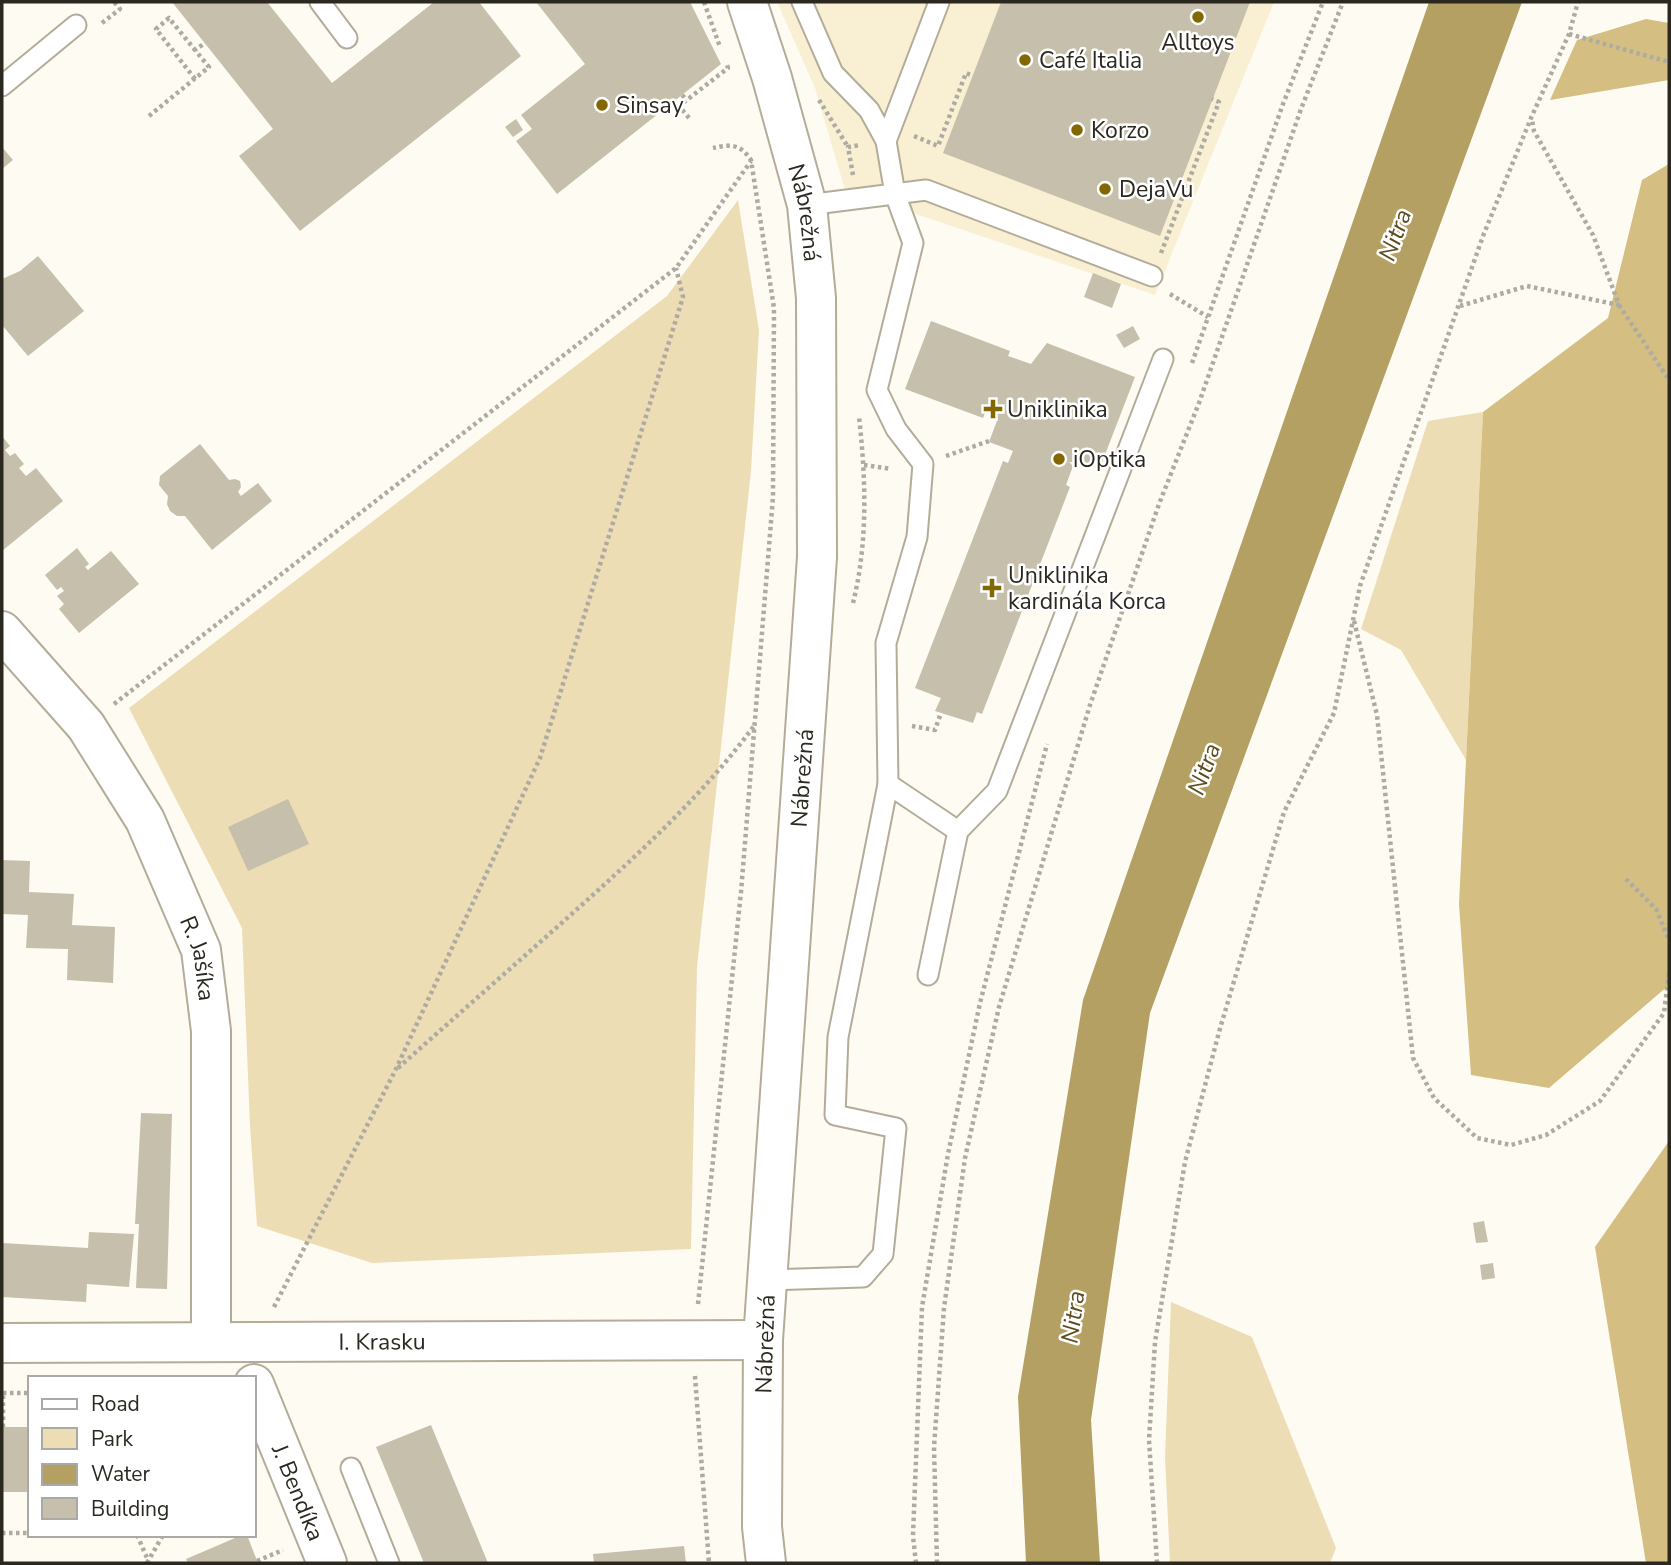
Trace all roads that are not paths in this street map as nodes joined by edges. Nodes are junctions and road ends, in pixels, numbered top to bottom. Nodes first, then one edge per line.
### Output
1 (320, 2) edge
2 (747, 2) edge
3 (802, 2) edge
4 (939, 2) edge
5 (76, 26) dead end
6 (347, 38) dead end
7 (2, 86) edge
8 (886, 141) junction
9 (895, 194) junction
10 (807, 205) junction
11 (1152, 276) road end
12 (1163, 359) dead end
13 (2, 631) edge
14 (888, 784) junction
15 (958, 831) junction
16 (928, 975) dead end
17 (766, 1280) junction
18 (763, 1340) junction
19 (2, 1343) edge
20 (240, 1351) edge
21 (256, 1389) edge
22 (351, 1468) dead end
23 (327, 1563) edge
24 (389, 1563) edge
25 (766, 1563) edge

1 - 6 lane
2 - 10 street, Nábrežná
3 - 8 lane
4 - 8 lane
5 - 7 lane
8 - 9 lane
9 - 10 lane
9 - 11 lane
9 - 14 lane
10 - 17 street, Nábrežná
12 - 15 lane
13 - 20 street, R. Jašíka
14 - 15 lane
14 - 17 lane
15 - 16 lane
17 - 18 street, Nábrežná
18 - 20 street, I. Krasku
18 - 25 street, Nábrežná
19 - 20 street, I. Krasku
21 - 23 street, J. Bendíka
22 - 24 lane

